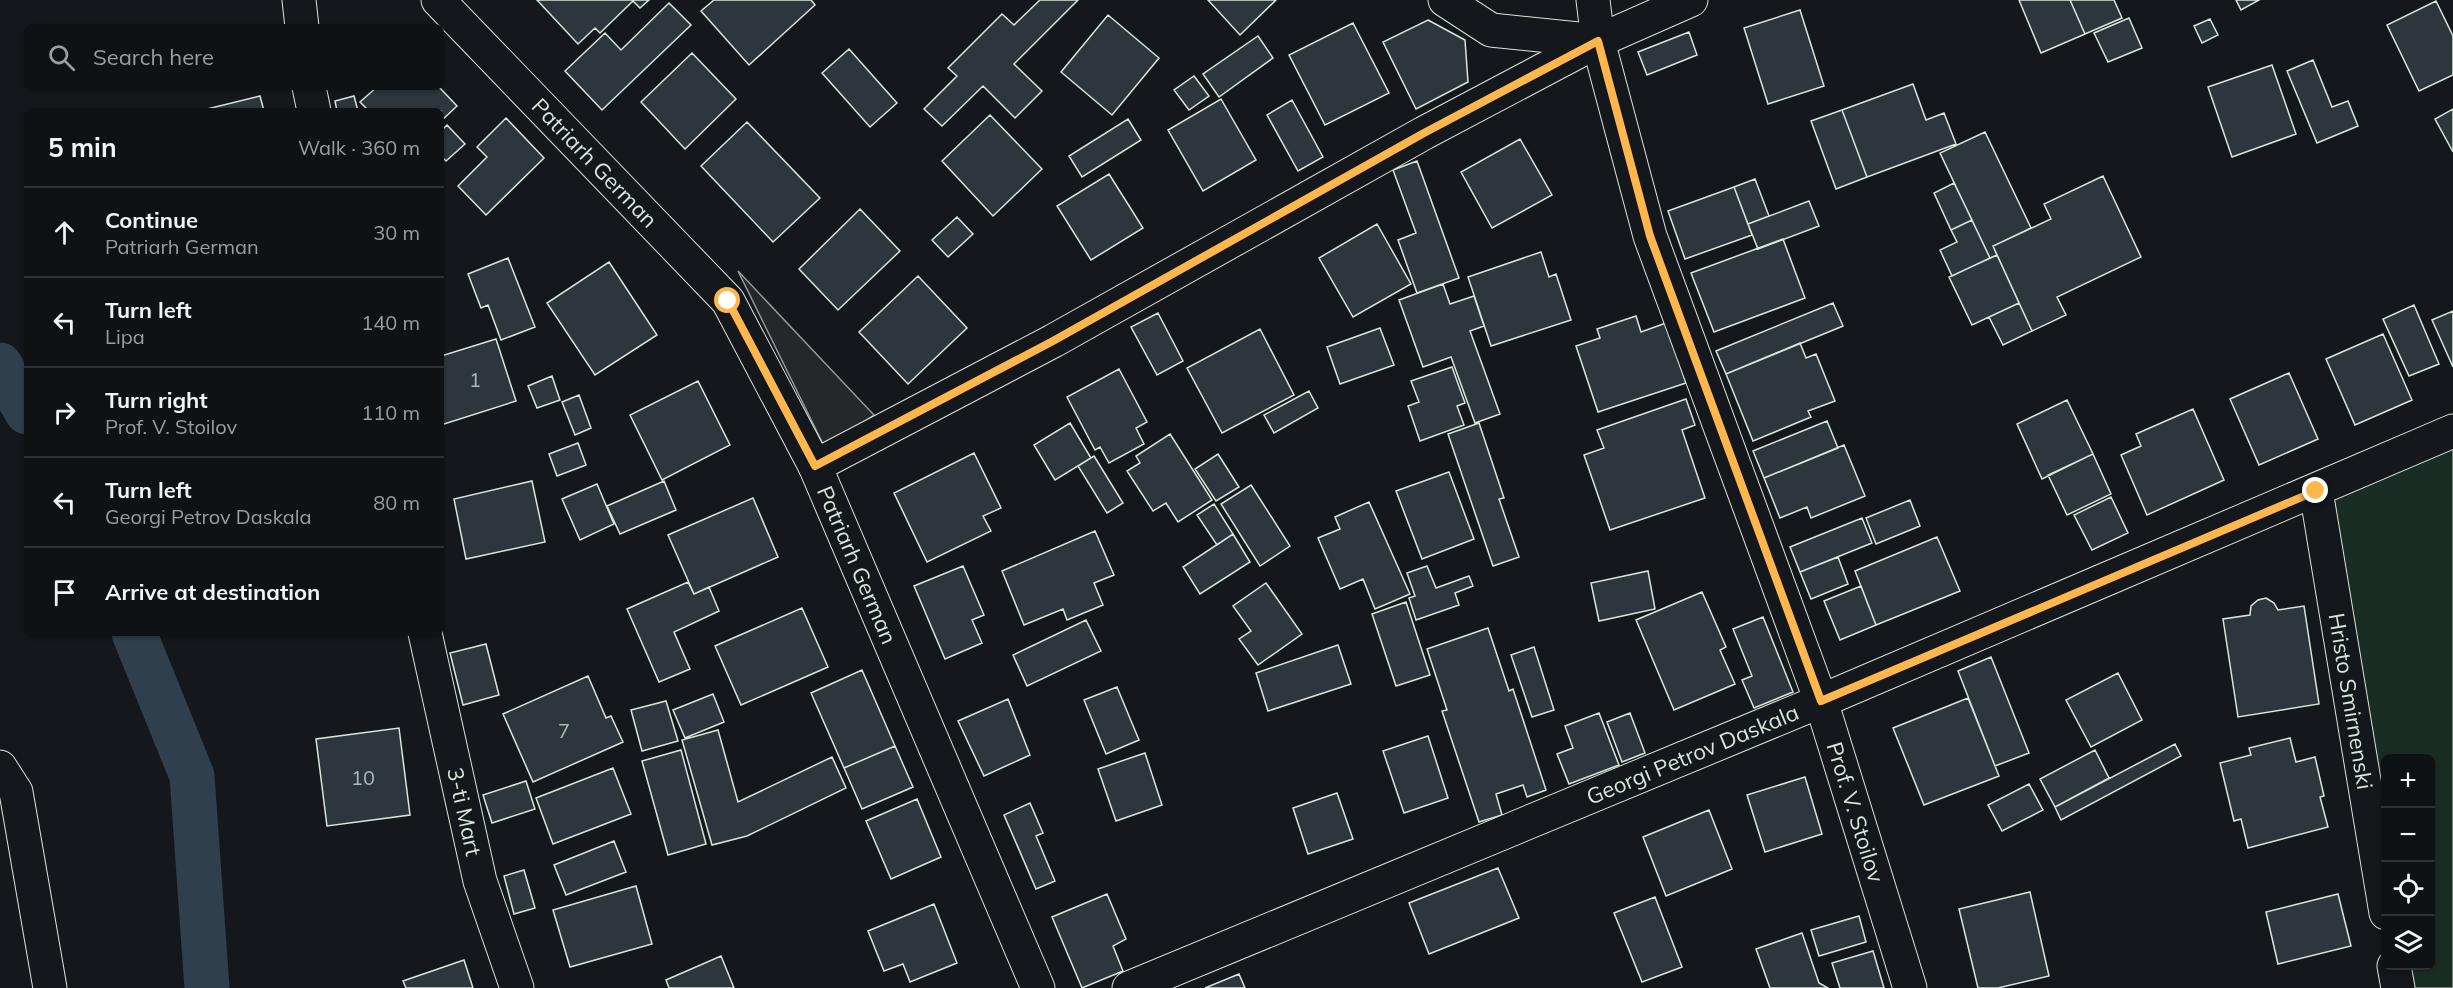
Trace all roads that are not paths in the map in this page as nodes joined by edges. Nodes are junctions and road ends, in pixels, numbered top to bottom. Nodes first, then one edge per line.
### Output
1 (299, 0) edge
2 (438, 0) edge
3 (1445, 0) edge
4 (1593, 0) edge
5 (1691, 0) edge
6 (302, 24) edge
7 (1598, 41) junction
8 (310, 90) edge
9 (313, 108) edge
10 (2453, 431) edge
11 (815, 466) junction
12 (2316, 491) junction
13 (425, 636) edge
14 (1821, 701) junction
15 (0, 767) edge
16 (2381, 889) edge
17 (2395, 970) edge
18 (50, 988) edge
19 (517, 988) edge
20 (1038, 988) edge
21 (1129, 988) edge
22 (1910, 988) edge
23 (2398, 988) edge

1 - 6 street
2 - 11 street, Patriarh German
3 - 7 street
4 - 7 street, Prof. V. Stoilov
5 - 7 street
7 - 11 street
7 - 14 street, Prof. V. Stoilov
8 - 9 street
10 - 12 street, Georgi Petrov Daskala
11 - 20 street, Patriarh German
12 - 14 street, Georgi Petrov Daskala
12 - 16 street, Hristo Smirnenski
13 - 19 street, 3-ti Mart
14 - 21 street, Georgi Petrov Daskala
14 - 22 street, Prof. V. Stoilov
15 - 18 street
17 - 23 street

